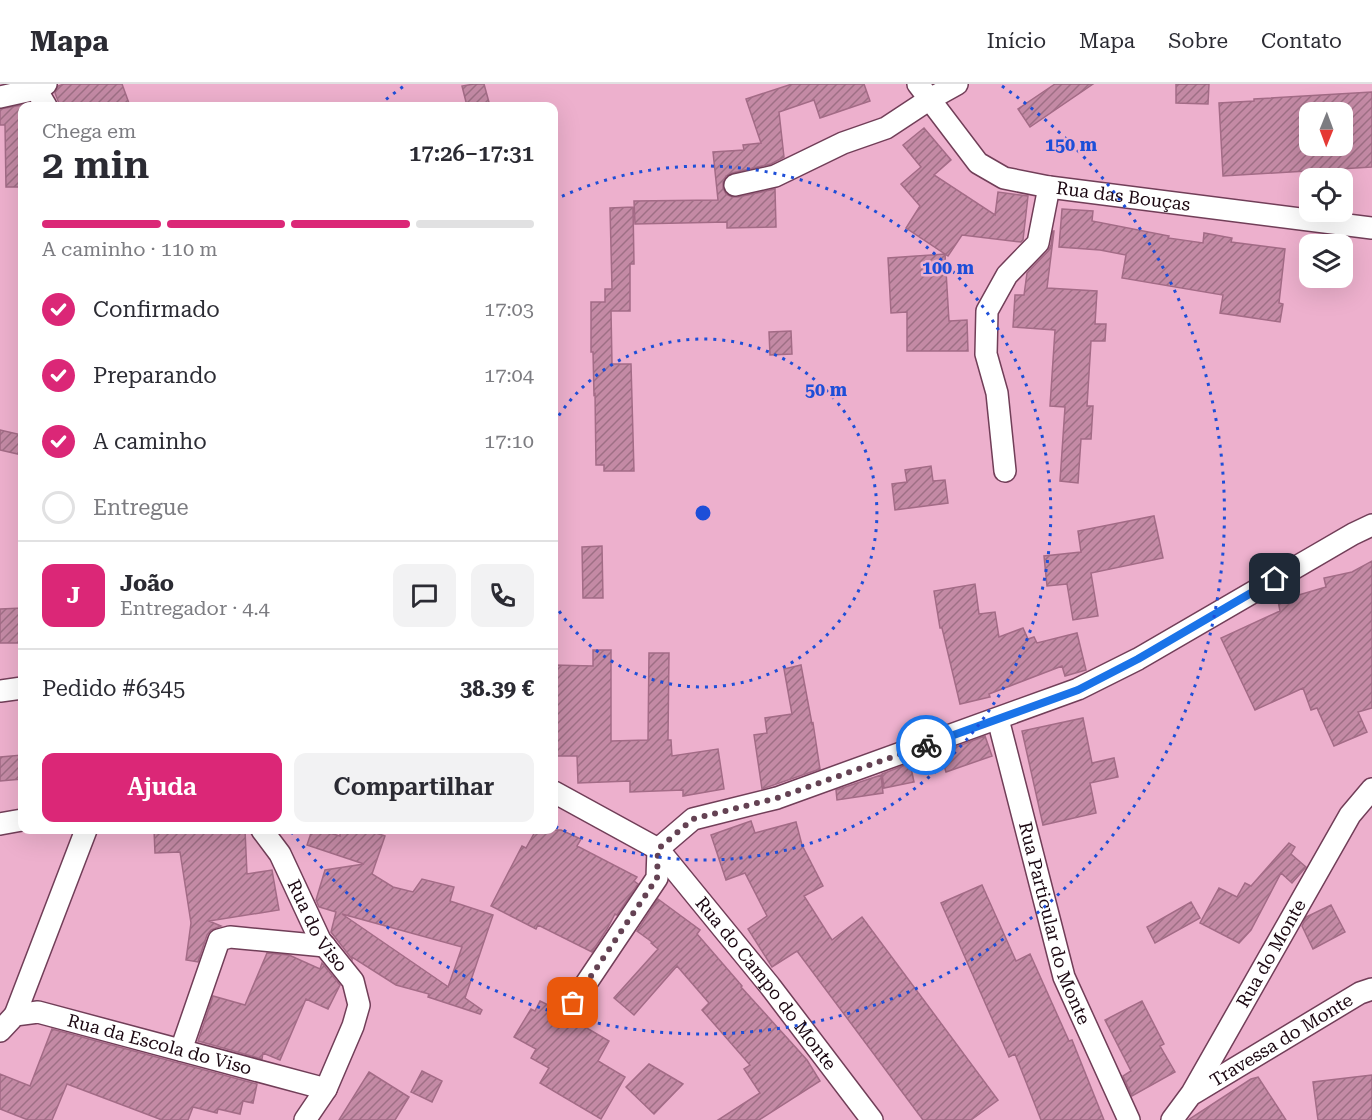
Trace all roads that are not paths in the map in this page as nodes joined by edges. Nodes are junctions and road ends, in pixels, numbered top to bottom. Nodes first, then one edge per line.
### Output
1 (957, 84) edge
2 (924, 92) edge
3 (43, 93) edge
4 (0, 97) edge
5 (735, 184) dead end
6 (1049, 187) junction
7 (1372, 228) edge
8 (1005, 471) dead end
9 (1372, 525) edge
10 (18, 689) edge
11 (0, 691) edge
12 (998, 719) junction
13 (1372, 789) edge
14 (558, 794) edge
15 (18, 821) edge
16 (0, 824) edge
17 (84, 834) edge
18 (265, 834) edge
19 (658, 849) junction
20 (325, 946) junction
21 (1372, 989) edge
22 (573, 1003) dead end
23 (15, 1015) junction
24 (0, 1030) edge
25 (181, 1050) junction
26 (326, 1089) junction
27 (1192, 1093) junction
28 (305, 1120) edge
29 (872, 1120) edge
30 (1129, 1120) edge
31 (1172, 1120) edge

1 - 2 street
2 - 5 street
2 - 6 street, Rua das Bouças
3 - 4 street
6 - 7 street, Rua das Bouças
6 - 8 street
9 - 12 street
10 - 11 street
12 - 19 street
12 - 30 street, Rua Particular do Monte
13 - 27 street, Rua do Monte
14 - 19 street
15 - 16 street
17 - 23 street
18 - 20 street, Rua do Viso
19 - 22 street
19 - 29 street, Rua do Campo do Monte
20 - 25 street
20 - 26 street, Rua do Viso
21 - 27 street, Travessa do Monte
23 - 24 street
23 - 25 street, Rua da Escola do Viso
25 - 26 street, Rua da Escola do Viso
26 - 28 street, Rua do Viso
27 - 31 street, Rua do Monte

